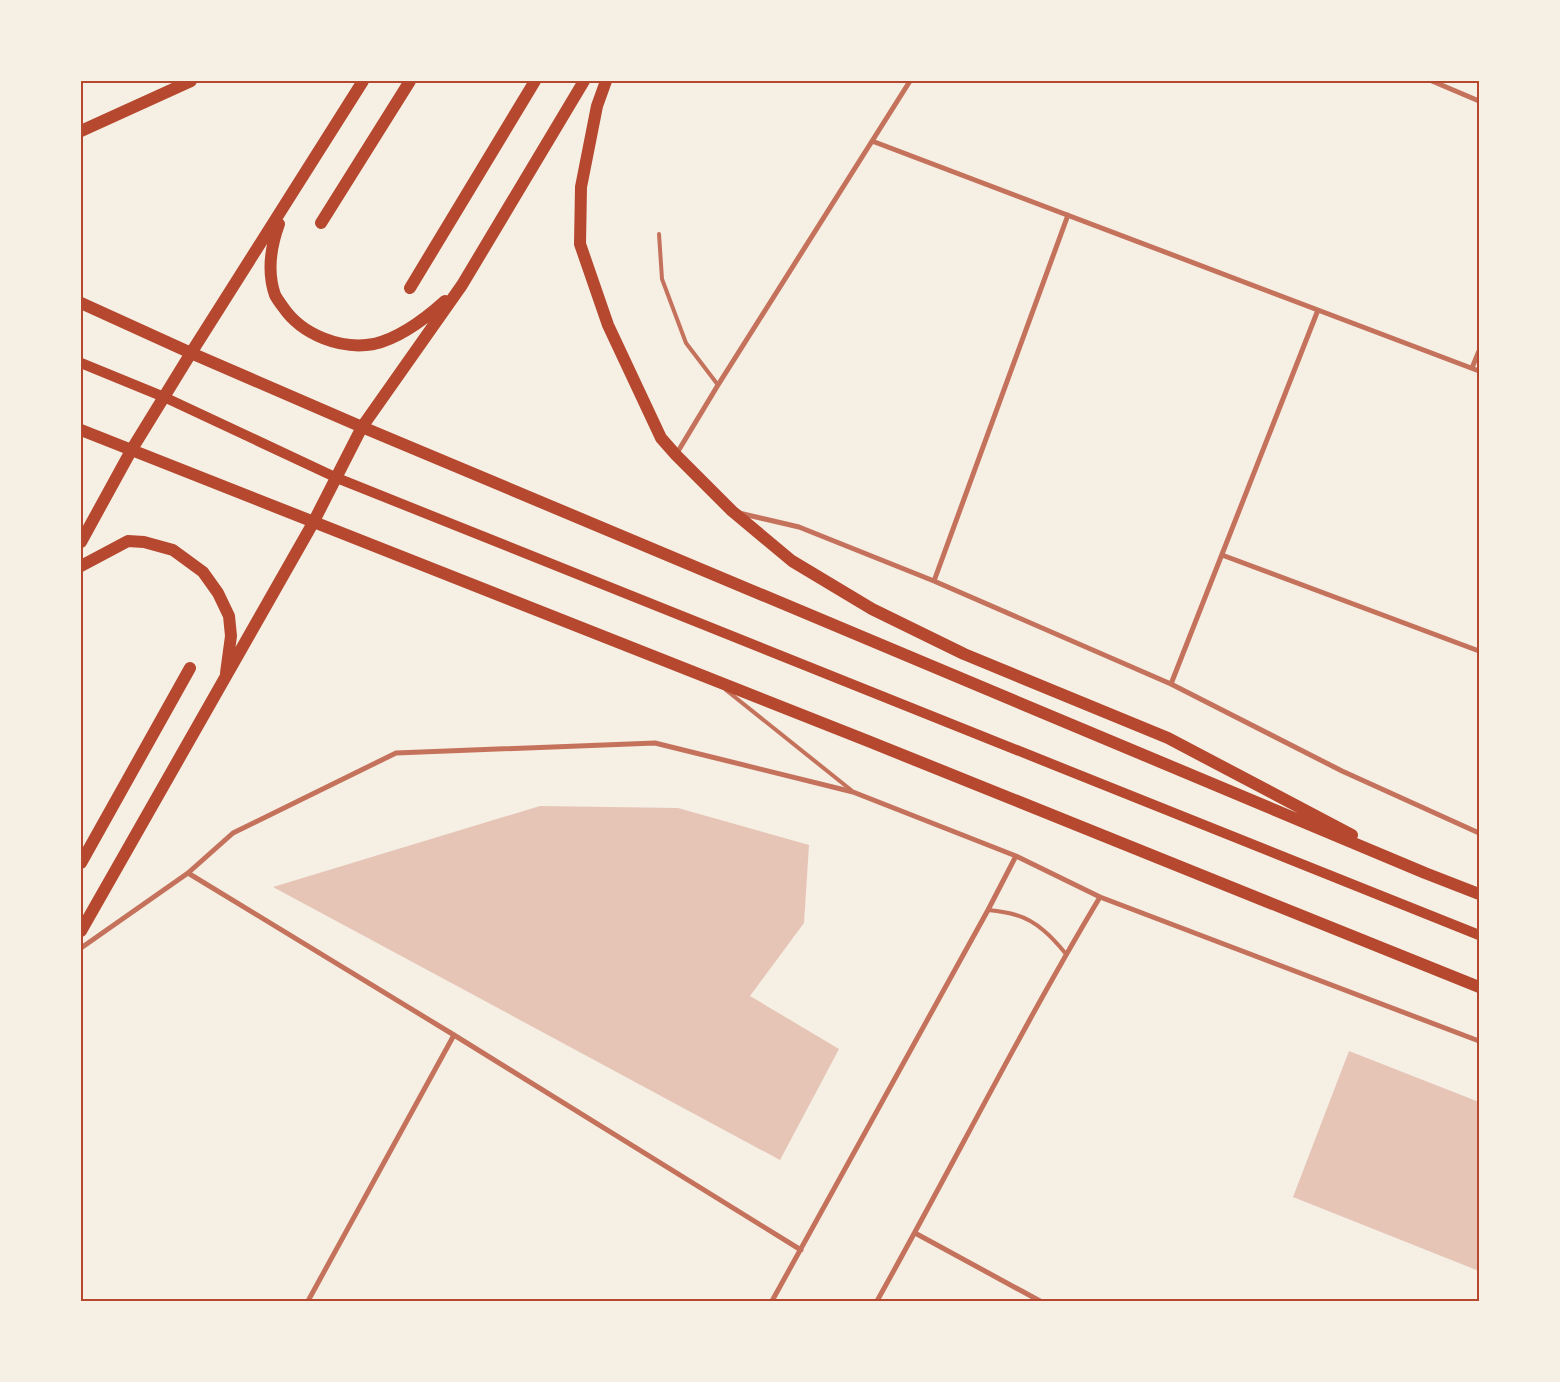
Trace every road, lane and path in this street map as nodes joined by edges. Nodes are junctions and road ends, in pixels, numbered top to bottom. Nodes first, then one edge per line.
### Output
1 (191, 81) edge
2 (363, 81) edge
3 (410, 81) edge
4 (535, 81) edge
5 (584, 81) edge
6 (606, 81) edge
7 (910, 81) edge
8 (1432, 81) edge
9 (1479, 100) edge
10 (81, 131) edge
11 (872, 141) junction
12 (286, 202) junction
13 (1068, 215) junction
14 (321, 223) dead end
15 (659, 234) dead end
16 (462, 285) junction
17 (410, 288) dead end
18 (81, 303) edge
19 (1318, 310) junction
20 (1479, 351) edge
21 (191, 353) junction
22 (81, 363) edge
23 (1472, 368) junction
24 (1479, 370) edge
25 (718, 385) junction
26 (164, 397) junction
27 (362, 427) junction
28 (81, 430) edge
29 (132, 449) junction
30 (676, 455) junction
31 (337, 478) junction
32 (732, 511) junction
33 (314, 523) junction
34 (81, 542) edge
35 (1222, 555) junction
36 (81, 566) edge
37 (934, 581) junction
38 (1479, 651) edge
39 (190, 668) dead end
40 (712, 680) junction
41 (224, 681) junction
42 (1171, 684) junction
43 (852, 792) junction
44 (1479, 832) edge
45 (1016, 856) junction
46 (81, 863) edge
47 (188, 873) junction
48 (1425, 873) junction
49 (1479, 894) edge
50 (1100, 897) junction
51 (988, 910) junction
52 (81, 931) edge
53 (1479, 935) edge
54 (81, 948) edge
55 (1066, 954) junction
56 (1479, 987) edge
57 (454, 1035) junction
58 (1479, 1041) edge
59 (915, 1233) junction
60 (801, 1250) junction
61 (308, 1301) edge
62 (772, 1301) edge
63 (876, 1301) edge
64 (1040, 1301) edge

1 - 10 main road
2 - 12 main road
3 - 14 main road
4 - 17 main road
5 - 16 main road
6 - 30 main road
7 - 11 street
8 - 9 street
11 - 13 street
11 - 25 street
12 - 16 main road
12 - 21 main road
13 - 19 street
13 - 37 street
15 - 25 lane
16 - 27 main road
18 - 21 main road
19 - 23 street
19 - 35 street
20 - 23 street
21 - 26 main road
21 - 27 main road
22 - 26 main road
23 - 24 street
25 - 30 street
26 - 29 main road
26 - 31 main road
27 - 31 main road
27 - 48 main road
28 - 29 main road
29 - 33 main road
29 - 34 main road
30 - 32 main road
31 - 33 main road
31 - 53 main road
32 - 37 street
32 - 48 main road
33 - 40 main road
33 - 41 main road
35 - 38 street
35 - 42 street
36 - 41 main road
37 - 42 street
39 - 46 main road
40 - 43 lane
40 - 56 main road
41 - 52 main road
42 - 44 street
43 - 45 street
43 - 47 street
45 - 50 street
45 - 51 street
47 - 54 street
47 - 57 street
48 - 49 main road
50 - 55 street
50 - 58 street
51 - 55 lane
51 - 60 street
55 - 59 street
57 - 60 street
57 - 61 street
59 - 63 street
59 - 64 street
60 - 62 street

